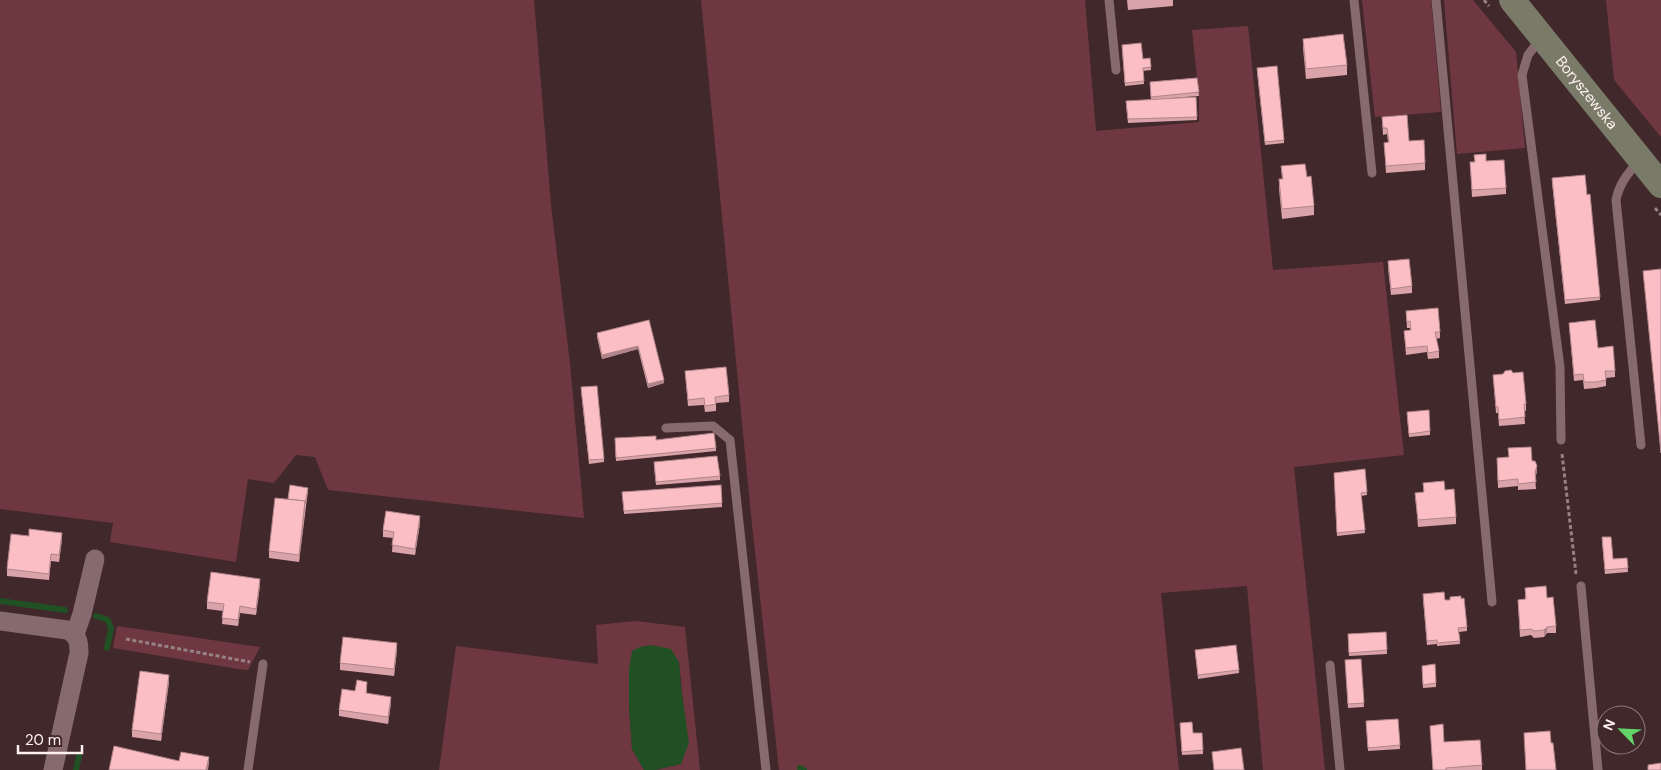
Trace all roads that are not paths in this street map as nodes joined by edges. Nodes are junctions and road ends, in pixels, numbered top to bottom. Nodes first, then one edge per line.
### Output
1 (1109, 0) edge
2 (1354, 0) edge
3 (1436, 0) edge
4 (1512, 0) edge
5 (1542, 36) junction
6 (1116, 70) dead end
7 (1641, 160) junction
8 (1372, 173) dead end
9 (1661, 185) edge
10 (666, 428) dead end
11 (1561, 440) road end
12 (1641, 445) dead end
13 (95, 559) dead end
14 (1581, 586) road end
15 (1492, 602) dead end
16 (0, 621) edge
17 (75, 634) junction
18 (263, 664) road end
19 (1330, 664) dead end
20 (53, 770) edge
21 (248, 770) edge
22 (766, 770) edge
23 (1340, 770) edge
24 (1598, 770) edge

1 - 6 lane
2 - 8 lane
3 - 15 lane
4 - 5 main road, Boryszewska
5 - 7 main road, Boryszewska
5 - 11 lane
7 - 9 main road, Boryszewska
7 - 12 lane
10 - 22 lane
13 - 17 street
14 - 24 lane
16 - 17 street
17 - 20 street
18 - 21 lane
19 - 23 lane

